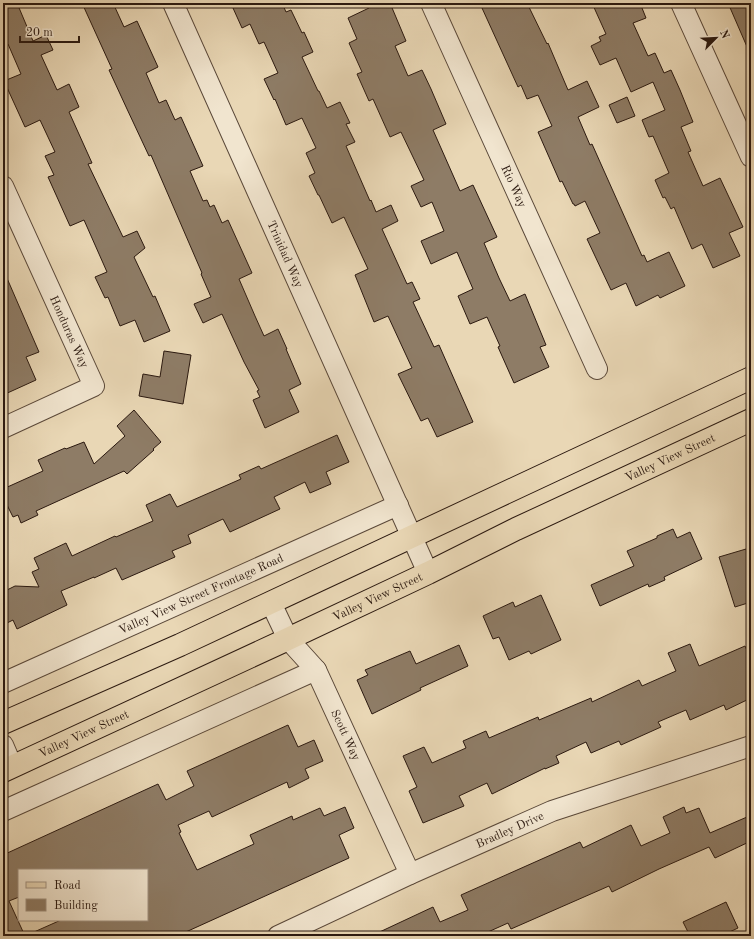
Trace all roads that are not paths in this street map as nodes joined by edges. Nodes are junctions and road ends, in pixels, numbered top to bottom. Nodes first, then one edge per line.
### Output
1 (173, 3) edge
2 (431, 3) edge
3 (681, 3) edge
4 (751, 156) edge
5 (3, 186) edge
6 (598, 369) dead end
7 (751, 378) edge
8 (751, 420) edge
9 (3, 428) edge
10 (398, 504) junction
11 (412, 536) junction
12 (428, 573) junction
13 (271, 603) junction
14 (288, 639) junction
15 (316, 670) junction
16 (3, 683) edge
17 (3, 723) edge
18 (3, 745) edge
19 (751, 746) edge
20 (8, 769) edge
21 (3, 811) edge
22 (410, 874) junction
23 (278, 936) edge

1 - 10 street, Trinidad Way
2 - 6 street, Rio Way
3 - 4 street
5 - 9 street, Honduras Way
7 - 11 main road
8 - 12 main road, Valley View Street
10 - 11 street, Trinidad Way
10 - 16 street, Valley View Street Frontage Road
11 - 12 street, Trinidad Way
11 - 13 main road
12 - 14 main road, Valley View Street
13 - 14 street, Scott Way
13 - 17 main road
14 - 15 street, Scott Way
14 - 20 main road, Valley View Street
15 - 21 street
15 - 22 street, Scott Way
18 - 20 street
19 - 22 street, Bradley Drive
22 - 23 street, Bradley Drive

